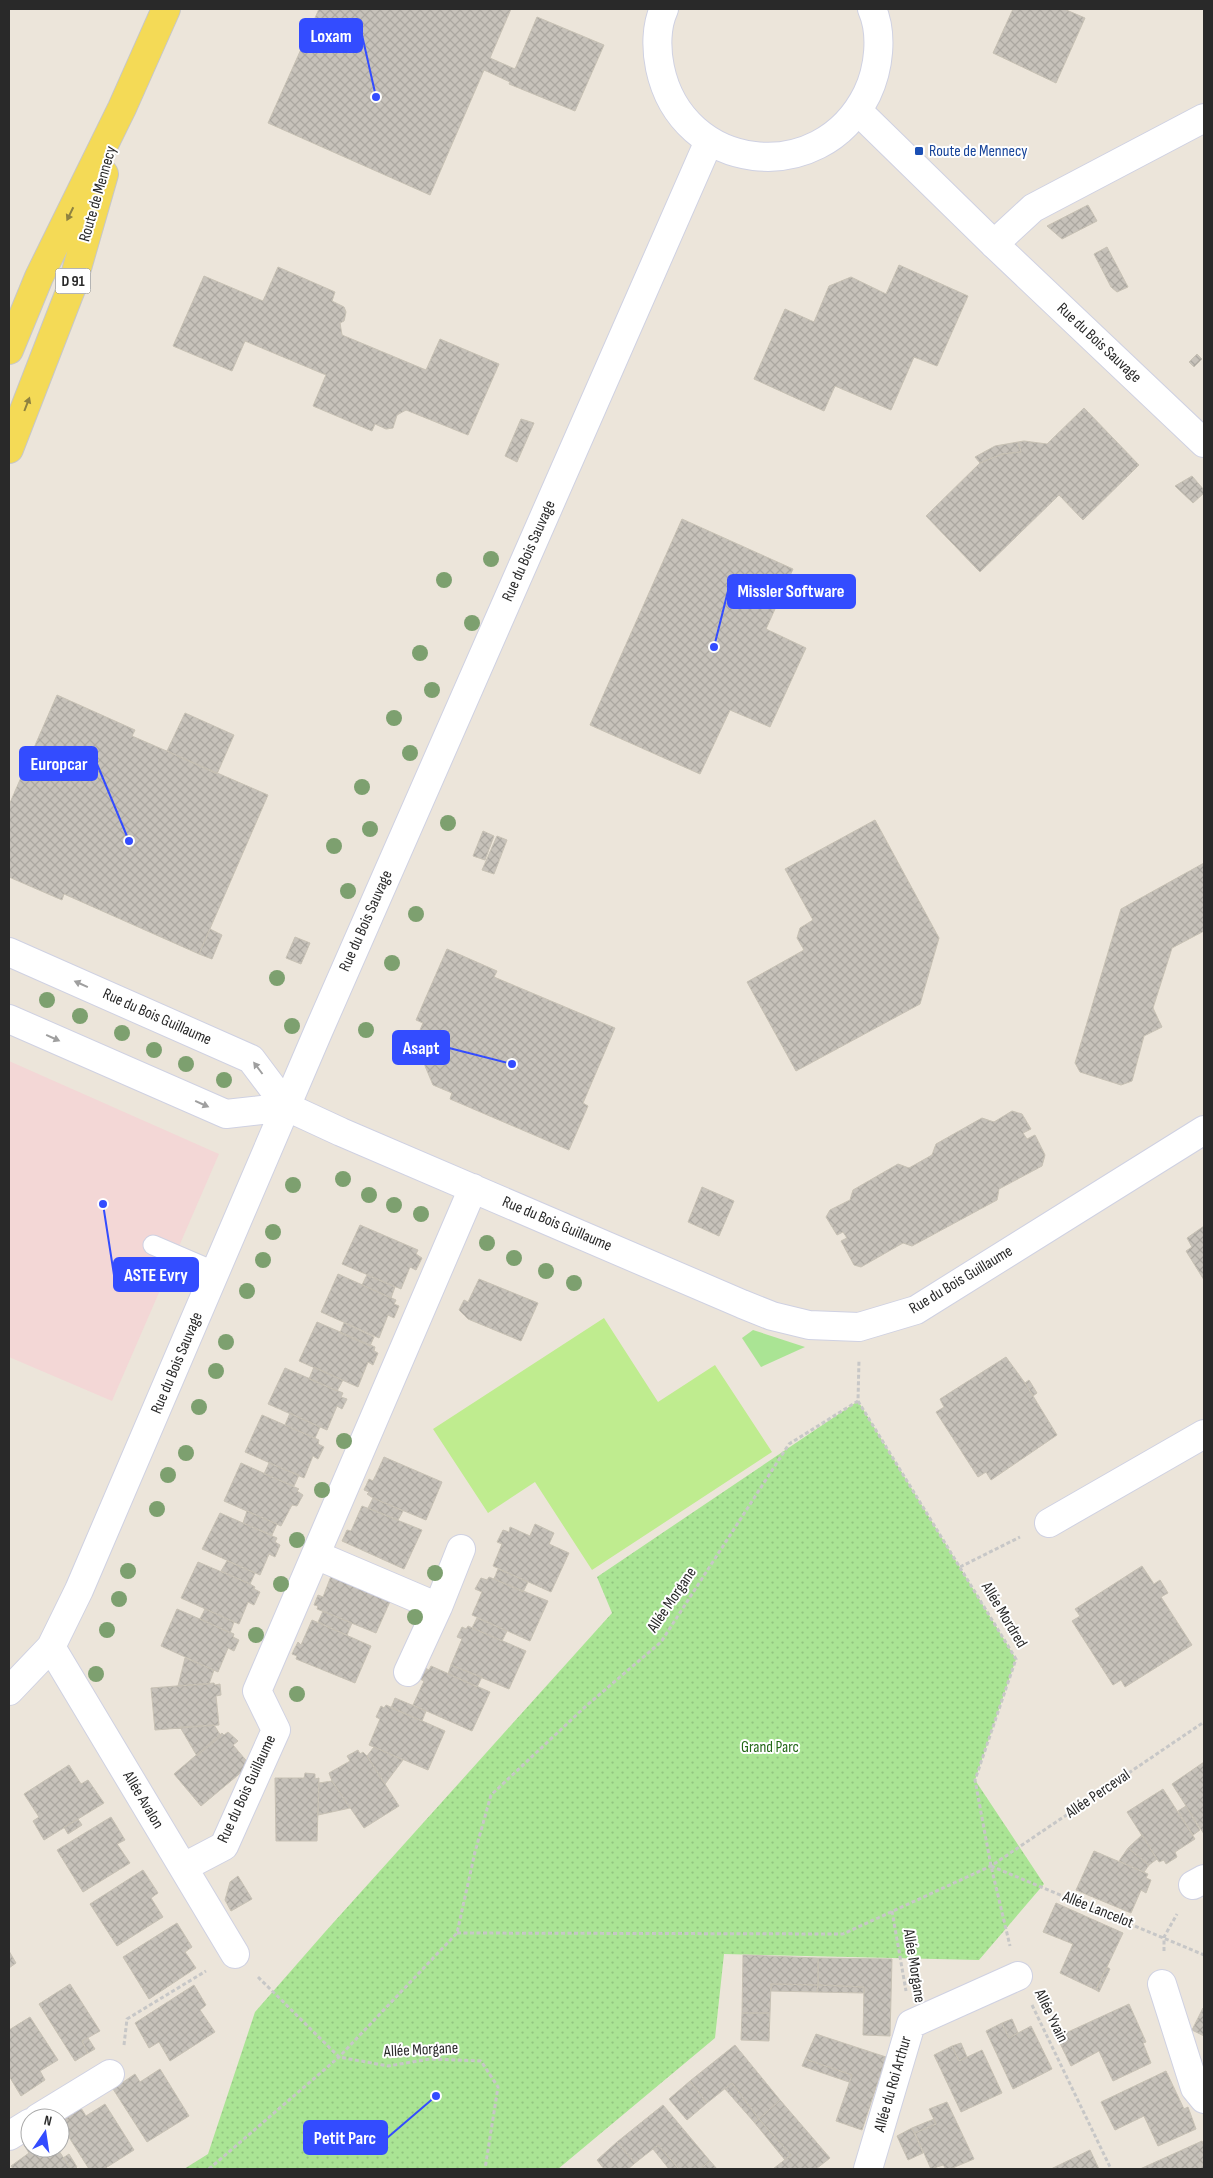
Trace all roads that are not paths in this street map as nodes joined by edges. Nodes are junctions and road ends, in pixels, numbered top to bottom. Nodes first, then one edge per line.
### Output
1 (166, 9) edge
2 (664, 9) edge
3 (872, 9) edge
4 (122, 108) junction
5 (858, 112) junction
6 (1204, 118) edge
7 (709, 141) junction
8 (994, 244) junction
9 (9, 350) edge
10 (1204, 443) edge
11 (9, 449) edge
12 (9, 952) edge
13 (9, 1019) edge
14 (287, 1107) junction
15 (1204, 1130) edge
16 (473, 1188) junction
17 (153, 1245) dead end
18 (216, 1272) junction
19 (1204, 1434) edge
20 (1049, 1522) road end
21 (461, 1549) dead end
22 (316, 1555) junction
23 (438, 1607) junction
24 (51, 1647) junction
25 (408, 1672) dead end
26 (9, 1691) edge
27 (184, 1867) junction
28 (235, 1954) road end
29 (1018, 1976) road end
30 (1162, 1984) road end
31 (110, 2074) road end
32 (1204, 2099) edge
33 (49, 2108) edge
34 (868, 2169) edge

1 - 4 main road, Route de Mennecy / D 91
2 - 7 street
3 - 5 street
4 -> 9 main road, Route de Mennecy / D 91
11 -> 4 main road, Route de Mennecy / D 91
5 - 7 street
5 - 8 street, Rue du Bois Sauvage
6 - 8 street
7 - 14 street, Rue du Bois Sauvage
8 - 10 street, Rue du Bois Sauvage
14 -> 12 street, Rue du Bois Guillaume
13 -> 14 street
14 - 16 street, Rue du Bois Guillaume
14 - 18 street, Rue du Bois Sauvage
15 - 16 street, Rue du Bois Guillaume
16 - 22 street, Rue du Bois Guillaume
17 - 18 lane
18 - 24 street, Rue du Bois Sauvage
19 - 20 street
21 - 23 street
22 - 23 street
22 - 27 street, Rue du Bois Guillaume
23 - 25 street
24 - 26 street, Rue du Bois Sauvage
24 - 27 street, Allée Avalon
27 - 28 street, Allée Avalon
29 - 34 street, Allée du Roi Arthur
30 - 32 street
31 - 33 street

